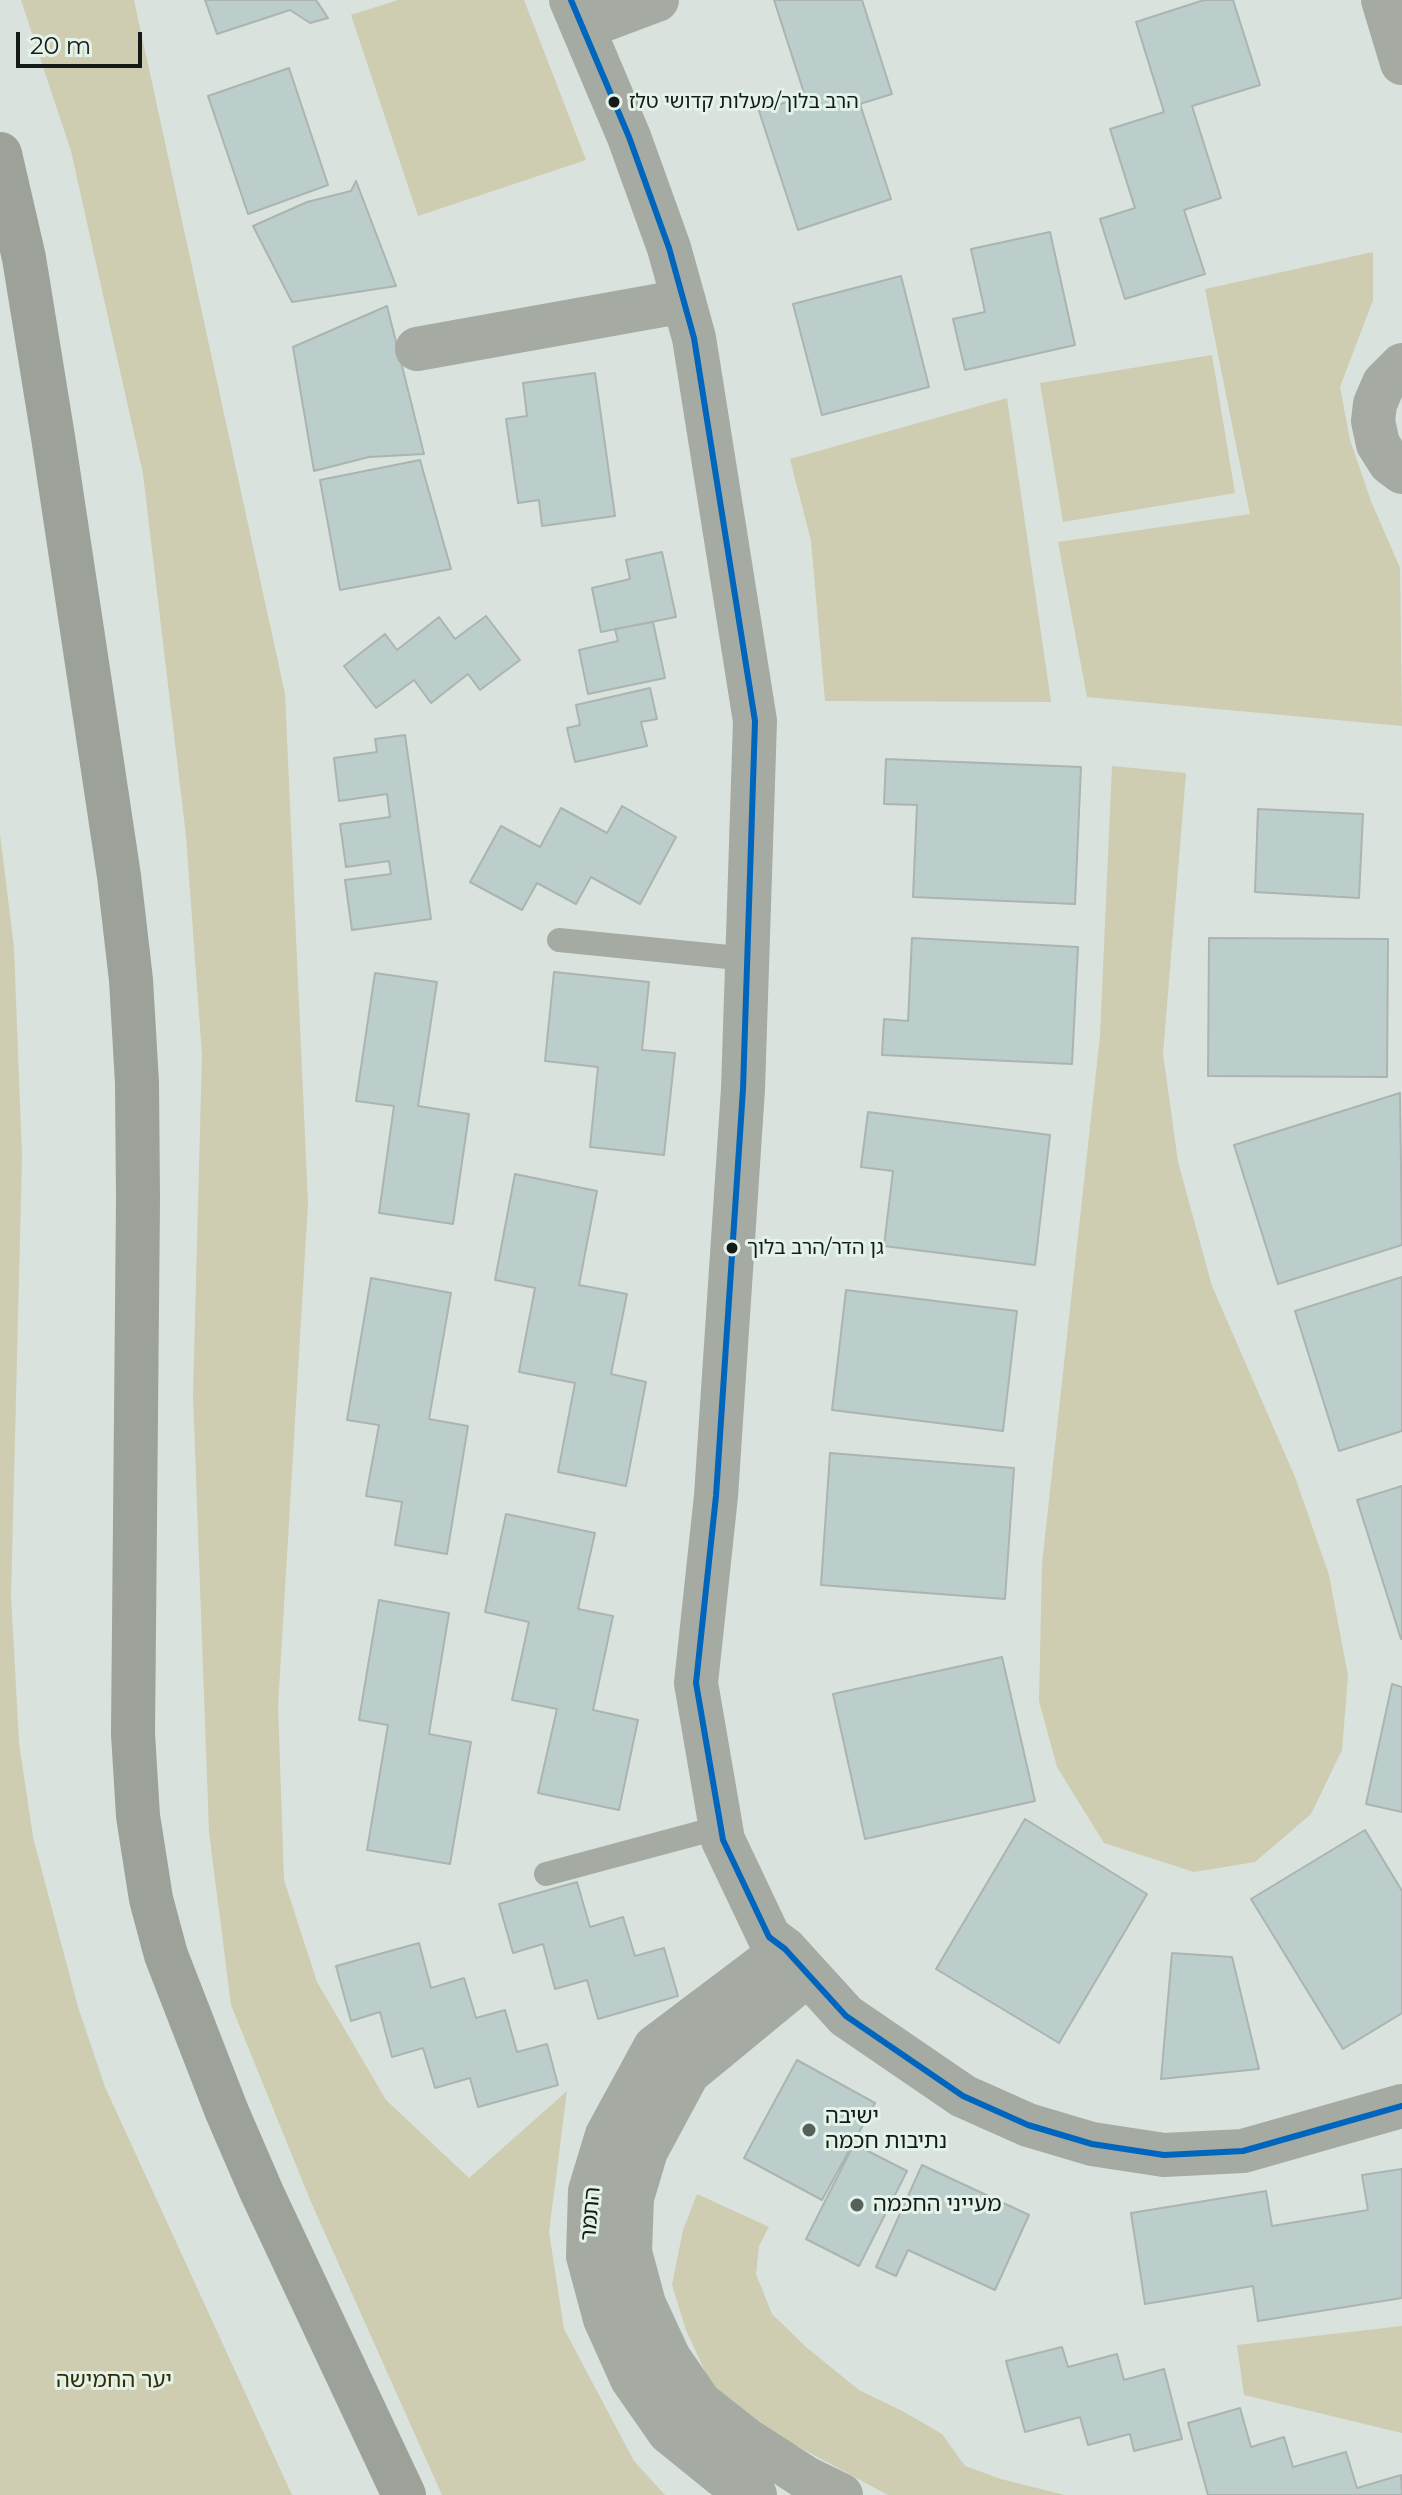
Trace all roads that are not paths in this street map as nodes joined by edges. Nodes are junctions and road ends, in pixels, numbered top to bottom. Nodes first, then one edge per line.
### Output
1 (657, 0) edge
2 (1383, 0) edge
3 (578, 14) edge
4 (1402, 63) edge
5 (0, 154) edge
6 (684, 301) junction
7 (417, 349) dead end
8 (1402, 365) edge
9 (1402, 472) edge
10 (559, 940) dead end
11 (748, 959) junction
12 (721, 1827) junction
13 (546, 1874) dead end
14 (796, 1962) junction
15 (1402, 2106) edge
16 (404, 2495) edge
17 (755, 2495) edge
18 (841, 2495) edge

1 - 3 street
2 - 4 street
3 - 6 street
5 - 16 main road
6 - 7 street
6 - 11 street
8 - 9 street
10 - 11 lane
11 - 12 street
12 - 13 lane
12 - 14 street
14 - 15 street
14 - 17 street, התמר
14 - 18 street, התמר

